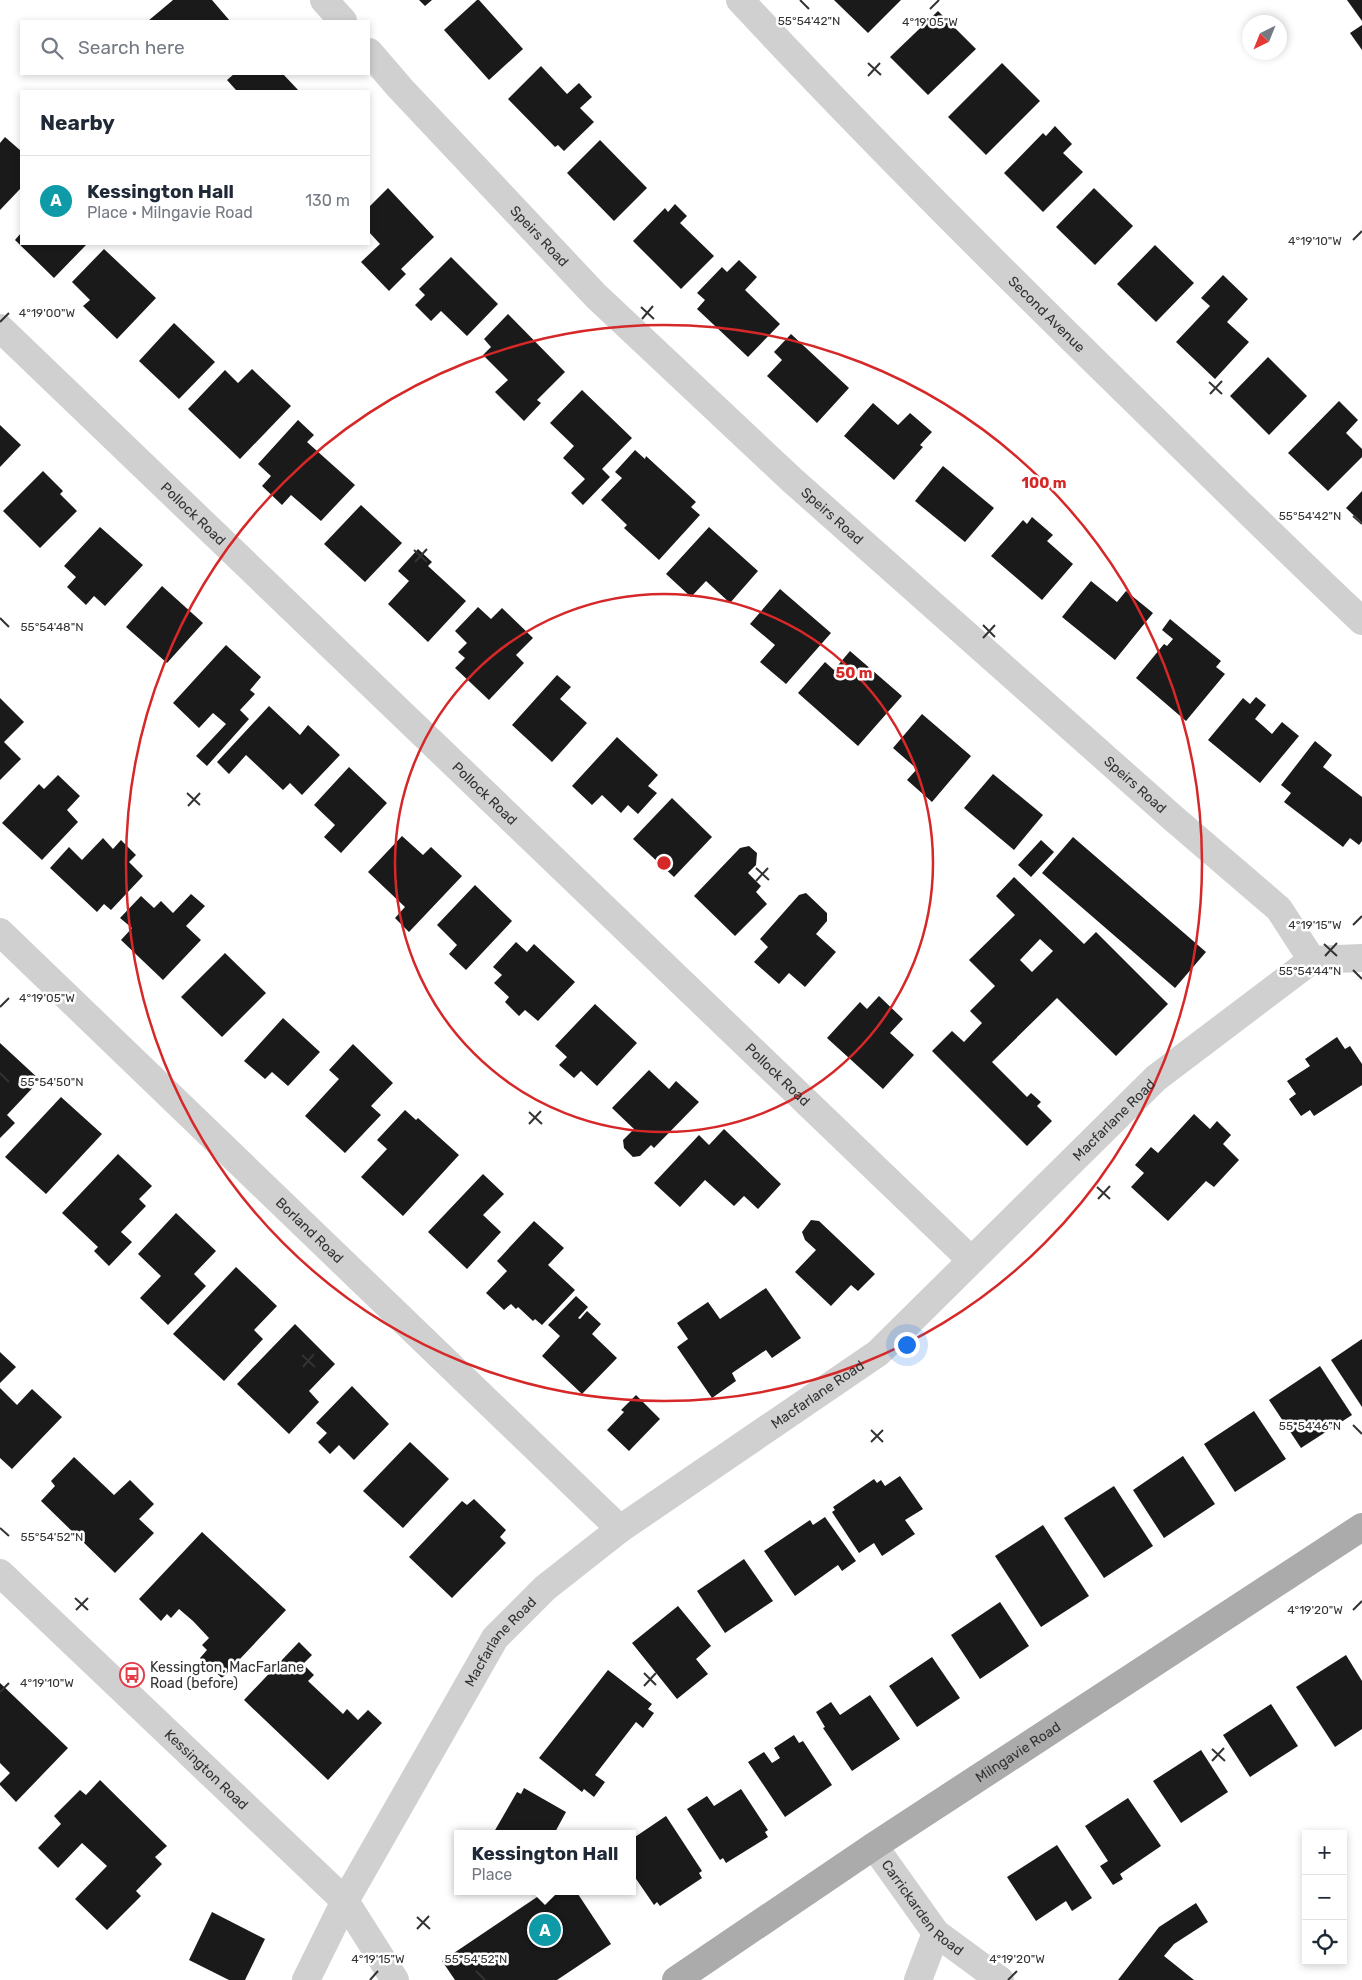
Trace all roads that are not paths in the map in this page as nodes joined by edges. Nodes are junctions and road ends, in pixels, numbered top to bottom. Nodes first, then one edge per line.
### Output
1 (324, 0) edge
2 (740, 0) edge
3 (341, 20) edge
4 (370, 53) edge
5 (0, 328) edge
6 (1362, 620) edge
7 (0, 932) edge
8 (1362, 958) edge
9 (1312, 960) junction
10 (970, 1260) junction
11 (1362, 1526) edge
12 (620, 1529) junction
13 (0, 1573) edge
14 (874, 1846) junction
15 (345, 1902) junction
16 (936, 1933) junction
17 (306, 1980) edge
18 (395, 1980) edge
19 (676, 1980) edge
20 (918, 1980) edge
21 (1000, 1980) edge

1 - 3 street
2 - 6 street, Second Avenue
4 - 9 street, Speirs Road
5 - 10 street, Pollock Road
7 - 12 street, Borland Road
8 - 9 street
9 - 10 street, Macfarlane Road
10 - 12 street, Macfarlane Road
11 - 14 main road, Milngavie Road
12 - 15 street, Macfarlane Road
13 - 15 street, Kessington Road
14 - 16 street, Carrickarden Road
14 - 19 main road, Milngavie Road
15 - 17 street, Macfarlane Road
15 - 18 street, Kessington Road
16 - 20 street
16 - 21 street, Carrickarden Road

